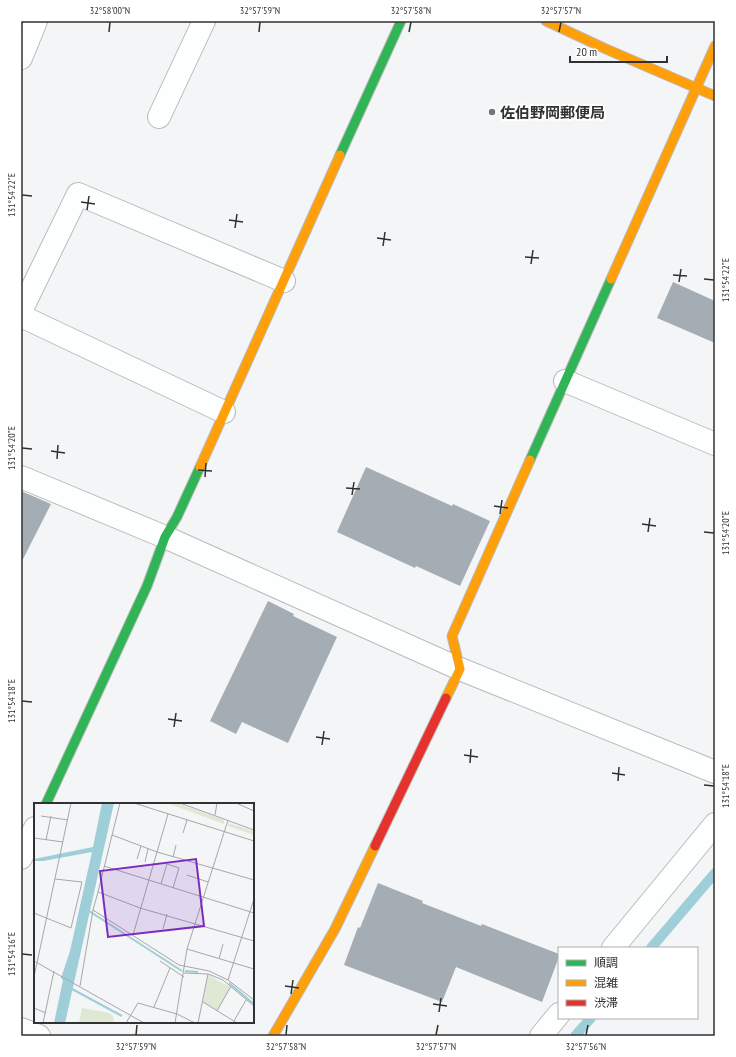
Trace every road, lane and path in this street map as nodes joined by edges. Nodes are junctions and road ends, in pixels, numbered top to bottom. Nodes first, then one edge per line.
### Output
1 (36, 21) edge
2 (204, 21) edge
3 (401, 21) edge
4 (546, 21) edge
5 (715, 46) edge
6 (21, 58) edge
7 (696, 87) junction
8 (715, 96) edge
9 (159, 117) dead end
10 (284, 281) junction
11 (21, 311) edge
12 (21, 316) edge
13 (565, 381) junction
14 (224, 412) junction
15 (715, 444) edge
16 (21, 477) edge
17 (165, 537) junction
18 (460, 669) junction
19 (715, 772) edge
20 (46, 803) edge
21 (715, 824) edge
22 (34, 830) edge
23 (21, 858) edge
24 (614, 947) edge
25 (558, 1015) edge
26 (21, 1029) edge
27 (39, 1036) edge
28 (272, 1036) edge
29 (541, 1036) edge

1 - 6 street
2 - 9 street
3 - 10 street
4 - 7 street
5 - 7 street
7 - 8 street
7 - 13 street
10 - 11 street
10 - 14 street
12 - 14 street
13 - 15 street
13 - 18 street
14 - 17 street
16 - 17 street
17 - 18 street
17 - 20 street
18 - 19 street
18 - 28 street
21 - 24 street
22 - 23 street
25 - 29 street
26 - 27 street

